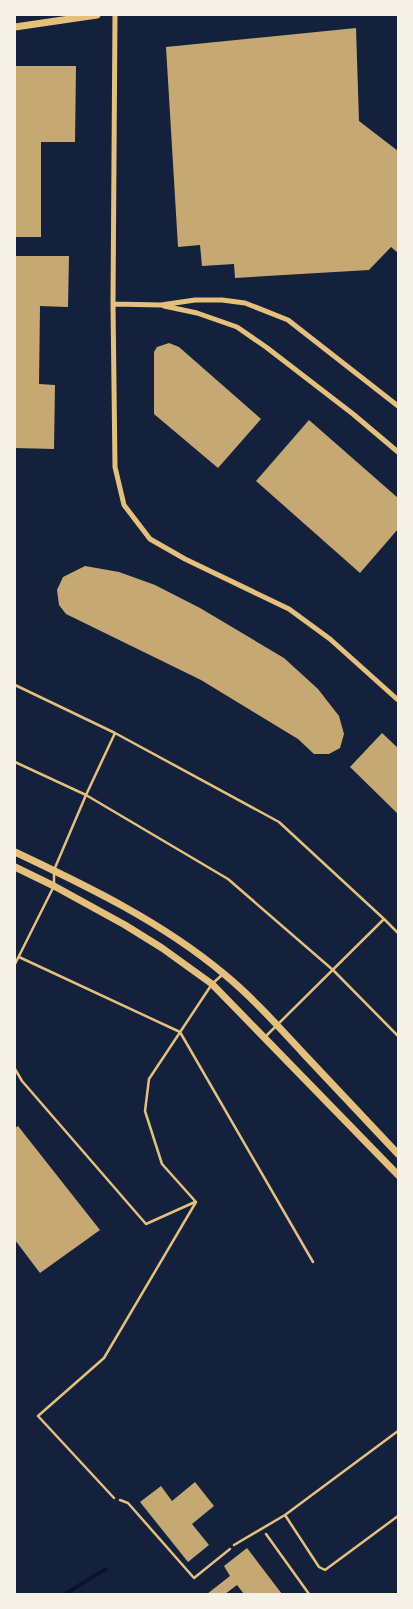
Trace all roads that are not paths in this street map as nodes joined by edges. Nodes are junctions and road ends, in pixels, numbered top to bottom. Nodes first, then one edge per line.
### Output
1 (97, 15) edge
2 (115, 15) edge
3 (15, 27) edge
4 (113, 304) junction
5 (161, 305) junction
6 (398, 406) edge
7 (398, 452) edge
8 (15, 685) edge
9 (398, 700) edge
10 (115, 733) junction
11 (15, 762) edge
12 (86, 795) junction
13 (15, 852) edge
14 (15, 867) edge
15 (54, 870) junction
16 (54, 886) junction
17 (384, 919) junction
18 (398, 933) edge
19 (19, 957) junction
20 (15, 964) edge
21 (333, 970) junction
22 (224, 973) junction
23 (212, 984) junction
24 (277, 1025) junction
25 (180, 1032) junction
26 (398, 1036) edge
27 (265, 1037) junction
28 (15, 1069) edge
29 (398, 1154) edge
30 (398, 1175) edge
31 (196, 1202) junction
32 (313, 1262) dead end
33 (398, 1431) edge
34 (114, 1498) road end
35 (285, 1515) junction
36 (398, 1516) edge
37 (234, 1545) road end

1 - 3 street
2 - 4 street
4 - 5 street
4 - 9 street
5 - 6 street
5 - 7 street
8 - 10 lane
10 - 12 lane
10 - 17 lane
11 - 12 lane
12 - 15 lane
12 - 21 lane
13 - 15 street
14 - 16 street
15 - 16 lane
15 - 22 street
16 - 19 lane
16 - 23 street
17 - 18 lane
17 - 21 lane
19 - 20 lane
19 - 25 lane
21 - 24 lane
21 - 26 lane
22 - 23 lane
22 - 24 street
23 - 25 lane
23 - 27 street
24 - 27 lane
24 - 29 street
25 - 31 lane
25 - 32 lane
27 - 30 street
28 - 31 lane
31 - 34 lane
33 - 35 lane
35 - 36 lane
35 - 37 lane

